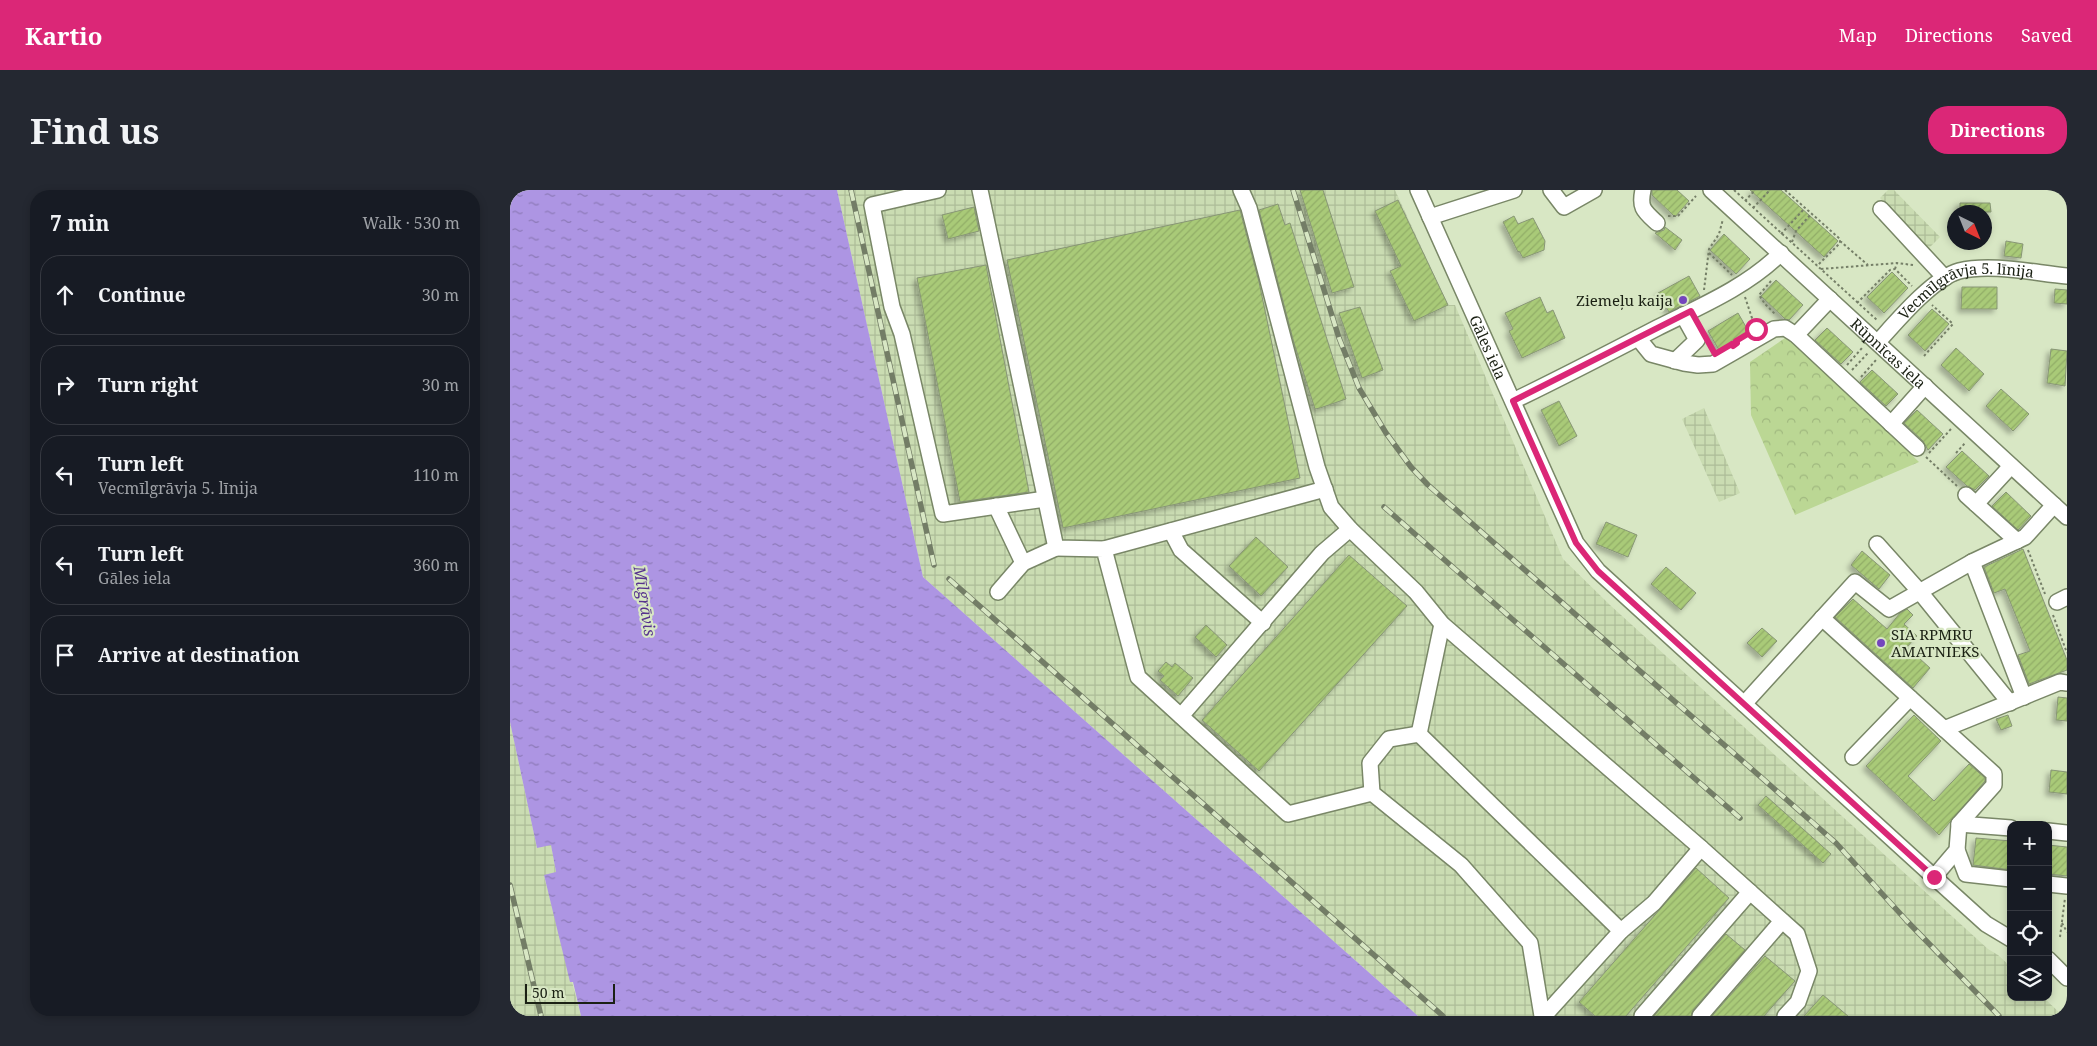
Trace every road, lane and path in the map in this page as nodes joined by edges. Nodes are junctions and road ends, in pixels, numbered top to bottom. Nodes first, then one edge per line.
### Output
1 (938, 190) edge
2 (980, 190) edge
3 (1241, 190) edge
4 (1418, 190) edge
5 (1514, 190) edge
6 (1551, 190) edge
7 (1594, 190) edge
8 (1643, 190) edge
9 (1711, 190) edge
10 (1734, 190) edge
11 (1755, 190) edge
12 (1770, 190) edge
13 (1785, 190) edge
14 (1696, 196) dead end
15 (1745, 201) junction
16 (1753, 208) junction
17 (1805, 208) junction
18 (1881, 209) dead end
19 (1811, 214) junction
20 (1430, 217) junction
21 (1660, 217) joint
22 (1722, 219) dead end
23 (1781, 234) junction
24 (1840, 241) junction
25 (1786, 248) junction
26 (1709, 253) junction
27 (1897, 263) dead end
28 (1868, 265) junction
29 (1817, 266) junction
30 (1821, 269) junction
31 (2067, 276) edge
32 (1774, 277) dead end
33 (1945, 278) junction
34 (1741, 284) junction
35 (1830, 299) junction
36 (1705, 304) junction
37 (1684, 315) junction
38 (1777, 315) dead end
39 (1756, 329) dead end
40 (1888, 331) junction
41 (1796, 335) junction
42 (1638, 338) junction
43 (1878, 342) junction
44 (1675, 361) junction
45 (1843, 380) junction
46 (1925, 386) junction
47 (1513, 401) junction
48 (1891, 424) junction
49 (1966, 442) dead end
50 (1917, 448) joint
51 (1956, 453) dead end
52 (2011, 466) junction
53 (1325, 489) junction
54 (1045, 499) junction
55 (1971, 500) junction
56 (2054, 505) junction
57 (996, 506) junction
58 (2067, 517) edge
59 (1350, 529) junction
60 (1171, 530) junction
61 (1877, 544) dead end
62 (2022, 545) junction
63 (1056, 548) junction
64 (1104, 549) junction
65 (1972, 562) junction
66 (1023, 563) junction
67 (998, 592) dead end
68 (1920, 592) junction
69 (2056, 602) edge
70 (1822, 618) junction
71 (1263, 623) junction
72 (1442, 624) junction
73 (2067, 653) edge
74 (2067, 682) edge
75 (2024, 697) junction
76 (1910, 698) junction
77 (2010, 703) junction
78 (1744, 704) junction
79 (1181, 716) junction
80 (1944, 728) junction
81 (1419, 734) junction
82 (1853, 757) dead end
83 (1372, 792) junction
84 (1959, 824) junction
85 (2007, 828) edge
86 (2052, 831) edge
87 (2067, 833) edge
88 (1701, 848) junction
89 (1957, 850) junction
90 (1934, 877) junction
91 (2007, 879) edge
92 (2052, 884) edge
93 (2067, 886) edge
94 (1750, 892) junction
95 (1782, 921) junction
96 (2062, 922) junction
97 (1622, 931) junction
98 (2067, 932) edge
99 (2007, 937) edge
100 (2060, 938) dead end
101 (2052, 959) edge
102 (2067, 960) edge
103 (2052, 962) edge
104 (2067, 978) edge
105 (1543, 1016) edge
106 (1642, 1016) edge
107 (1700, 1016) edge
108 (1785, 1016) edge

1 - 57 street
2 - 54 street
3 - 53 street
4 - 20 street, Gāles iela
5 - 20 street
6 - 7 street
8 - 21 street
9 - 25 street, Rūpnīcas iela
10 - 15 path
11 - 15 path
12 - 16 path
13 - 17 path
14 - 21 path
15 - 16 path
16 - 23 path
17 - 19 path
17 - 23 path
18 - 33 street
19 - 24 path
19 - 25 path
20 - 47 street, Gāles iela
22 - 26 path
23 - 25 path
24 - 28 path
24 - 29 path
25 - 29 path
25 - 34 street
25 - 35 street, Rūpnīcas iela
26 - 34 path
26 - 36 path
27 - 28 path
28 - 30 path
29 - 30 path
30 - 40 path
31 - 33 street, Vecmīlgrāvja 5. līnija
32 - 38 path
33 - 40 street, Vecmīlgrāvja 5. līnija
34 - 36 street
34 - 39 path
35 - 41 street
35 - 43 street, Rūpnīcas iela
36 - 37 street
37 - 42 street
37 - 44 street
40 - 43 street, Vecmīlgrāvja 5. līnija
41 - 44 street
41 - 45 street
42 - 44 street
42 - 47 street
43 - 45 path
43 - 46 street, Rūpnīcas iela
45 - 48 street
46 - 48 street
46 - 52 street, Rūpnīcas iela
47 - 78 street, Gāles iela
48 - 50 street
49 - 51 path
50 - 55 path
52 - 55 street
52 - 56 street, Rūpnīcas iela
53 - 59 street
53 - 60 street
54 - 57 street
54 - 63 street
55 - 62 street
56 - 58 street, Rūpnīcas iela
56 - 62 street
57 - 66 street
59 - 71 street
59 - 72 street
60 - 64 street
60 - 71 street
61 - 68 street
62 - 65 street
62 - 69 path
63 - 64 street
63 - 66 street
64 - 79 street
65 - 68 street
65 - 75 street
66 - 67 street
68 - 70 street
68 - 77 street
69 - 73 path
70 - 76 street
70 - 78 street
71 - 79 street
72 - 81 street
72 - 88 street
74 - 75 street
75 - 77 street
76 - 80 street
76 - 82 street
77 - 80 street
78 - 90 street, Gāles iela
79 - 83 street
80 - 84 street
81 - 83 street
81 - 97 street
83 - 105 street
84 - 85 street
84 - 89 street
86 - 87 street
88 - 94 street
88 - 97 street
89 - 90 street
89 - 91 street
90 - 99 street, Gāles iela
92 - 93 street
93 - 96 path
94 - 95 street
94 - 106 street
95 - 107 street
95 - 108 street
96 - 98 path
96 - 100 path
97 - 105 street
101 - 102 street
103 - 104 street

